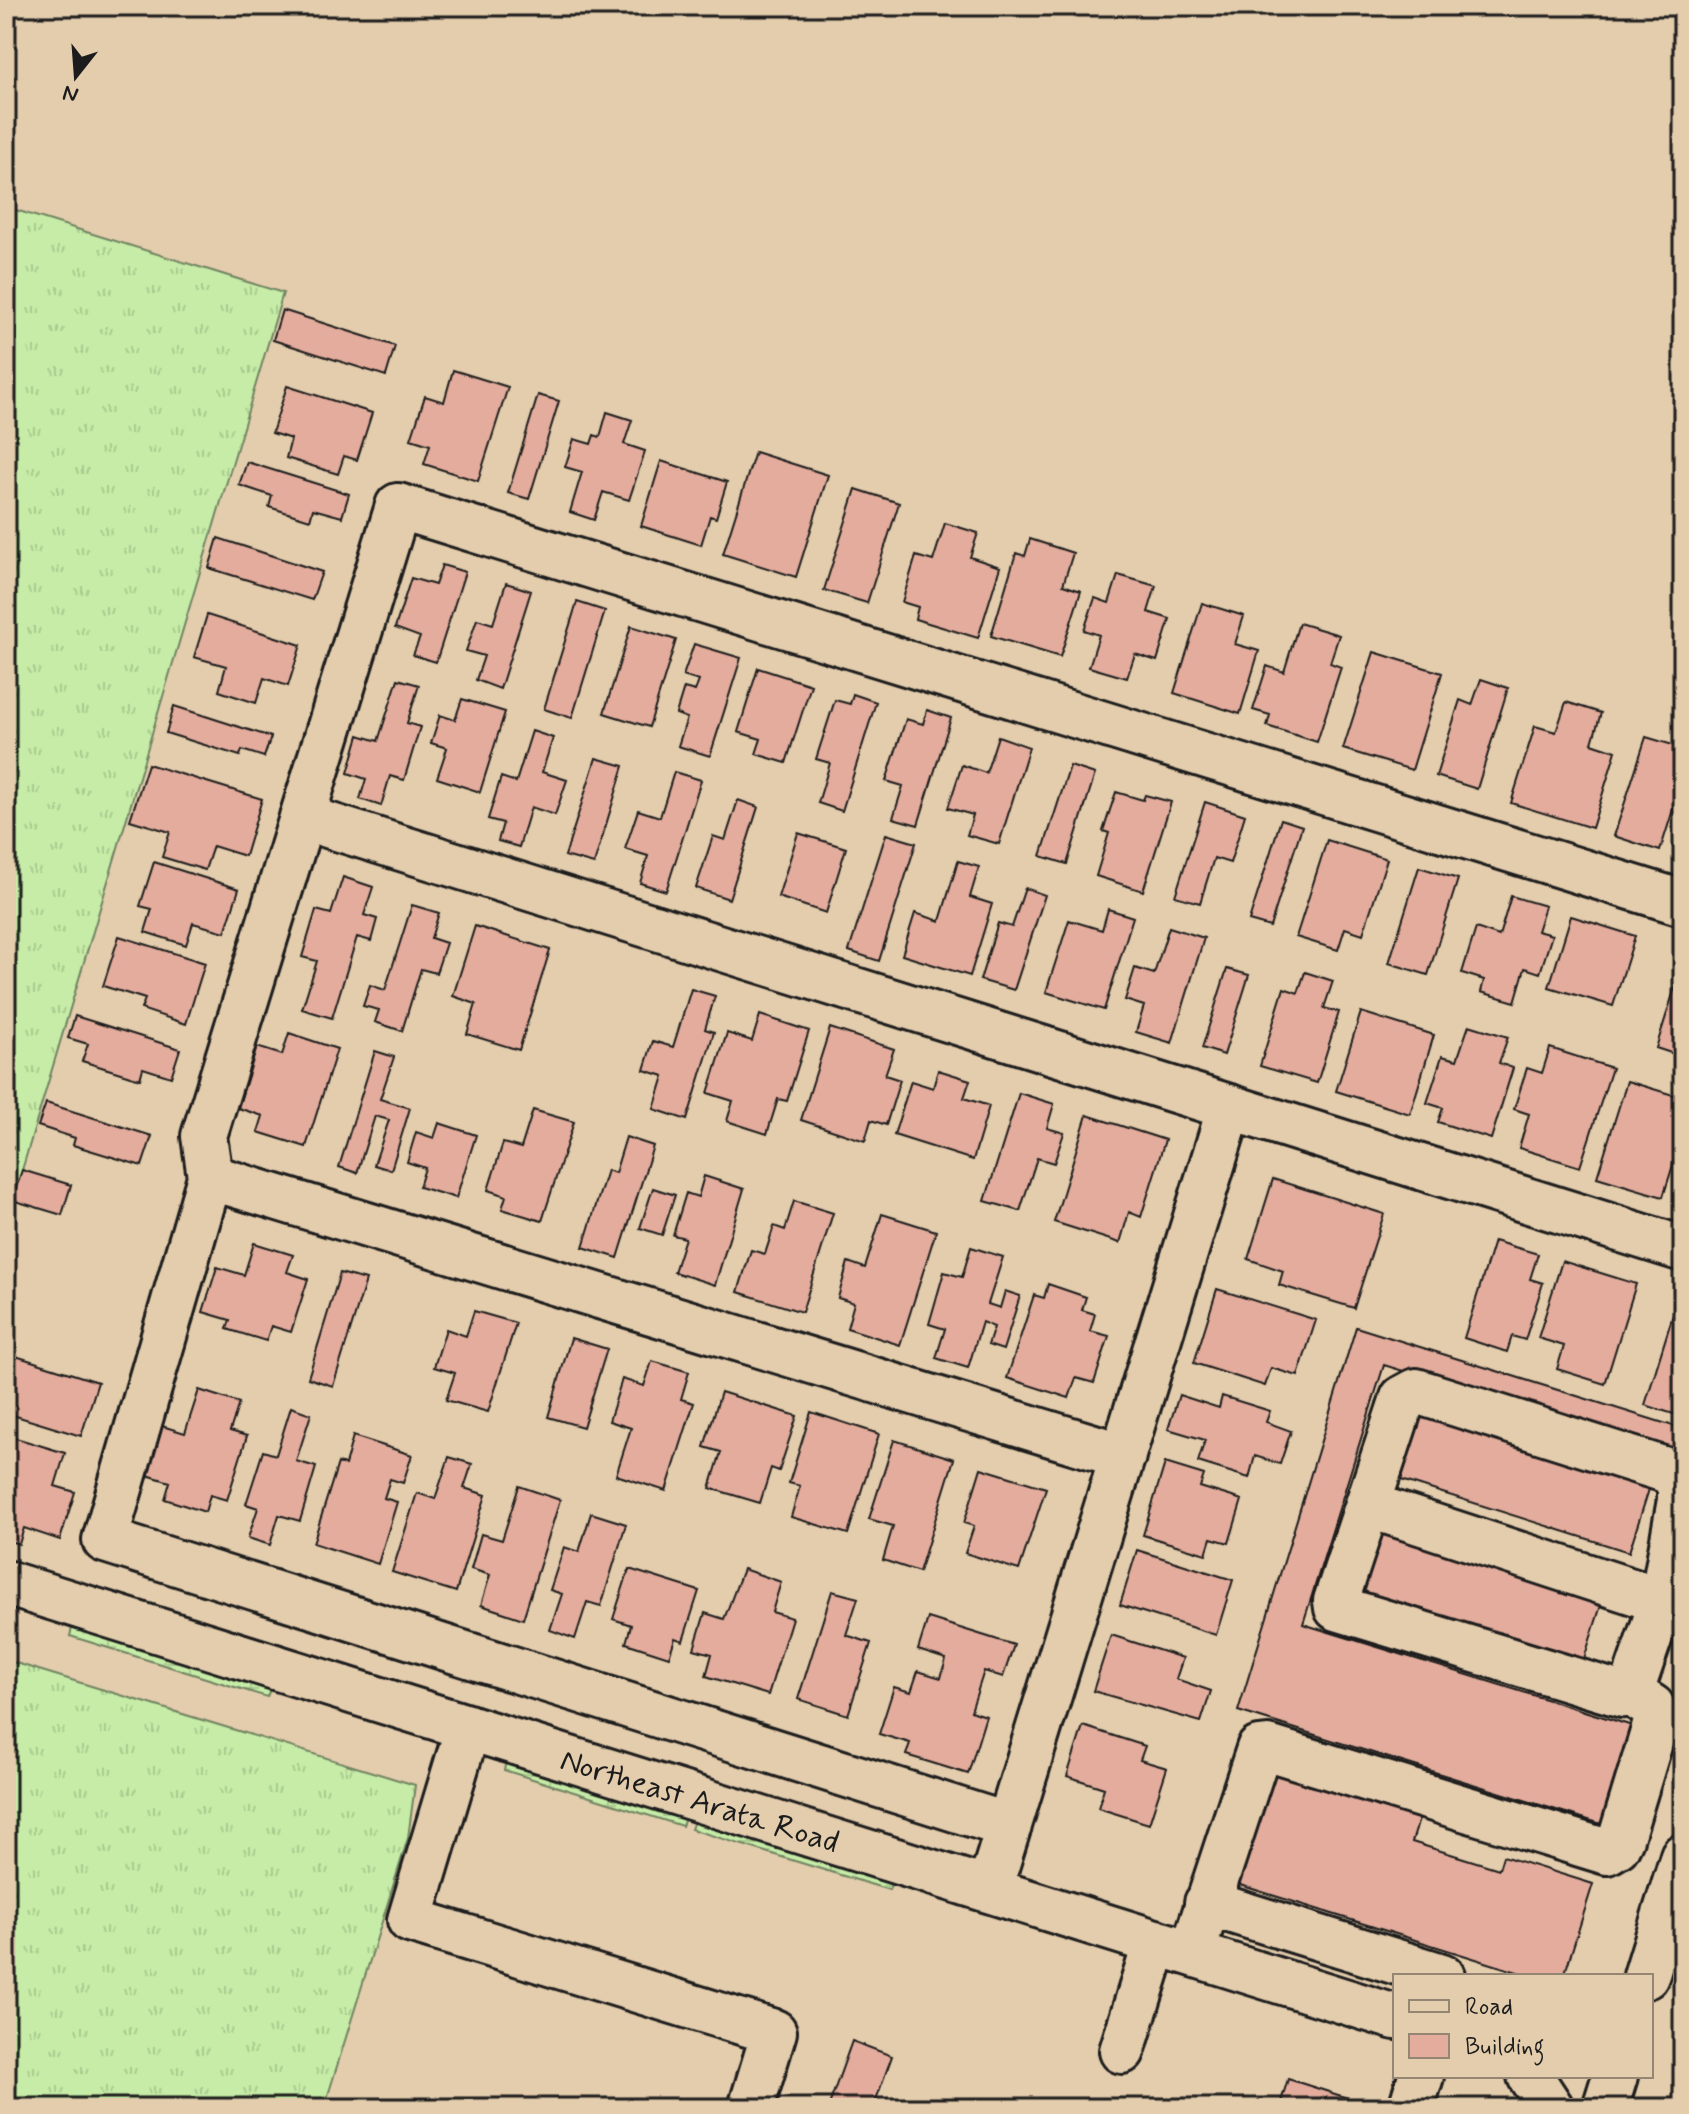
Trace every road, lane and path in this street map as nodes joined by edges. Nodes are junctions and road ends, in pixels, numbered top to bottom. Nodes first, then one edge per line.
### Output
1 (302, 817) junction
2 (1683, 903) edge
3 (1230, 1107) junction
4 (210, 1177) junction
5 (1683, 1249) edge
6 (1123, 1456) junction
7 (1368, 1505) junction
8 (6, 1583) edge
9 (1672, 1604) edge
10 (1629, 1692) junction
11 (468, 1727) junction
12 (1009, 1826) junction
13 (1683, 1856) edge
14 (989, 1890) junction
15 (1207, 1903) junction
16 (1174, 1947) junction
17 (1384, 1957) junction
18 (1436, 1974) edge
19 (1647, 1974) edge
20 (1381, 2012) edge
21 (1122, 2051) dead end
22 (1420, 2078) edge
23 (1531, 2078) edge
24 (1614, 2078) edge
25 (751, 2108) edge
26 (1411, 2108) edge
27 (1551, 2108) edge
28 (1605, 2108) edge

1 - 2 street
1 - 3 street
1 - 4 street
3 - 5 street
3 - 6 street
4 - 6 street
4 - 12 street
6 - 12 street
7 - 9 street
7 - 9 street
7 - 10 street
8 - 11 street, Northeast Arata Road
9 - 10 street
10 - 15 street
11 - 14 street, Northeast Arata Road
11 - 25 street
12 - 14 street
13 - 19 street
14 - 16 street, Northeast Arata Road
15 - 16 street
15 - 17 street
16 - 20 street, Northeast Arata Road
16 - 21 street
17 - 18 street
17 - 20 street
22 - 26 street
23 - 27 street
24 - 28 street

